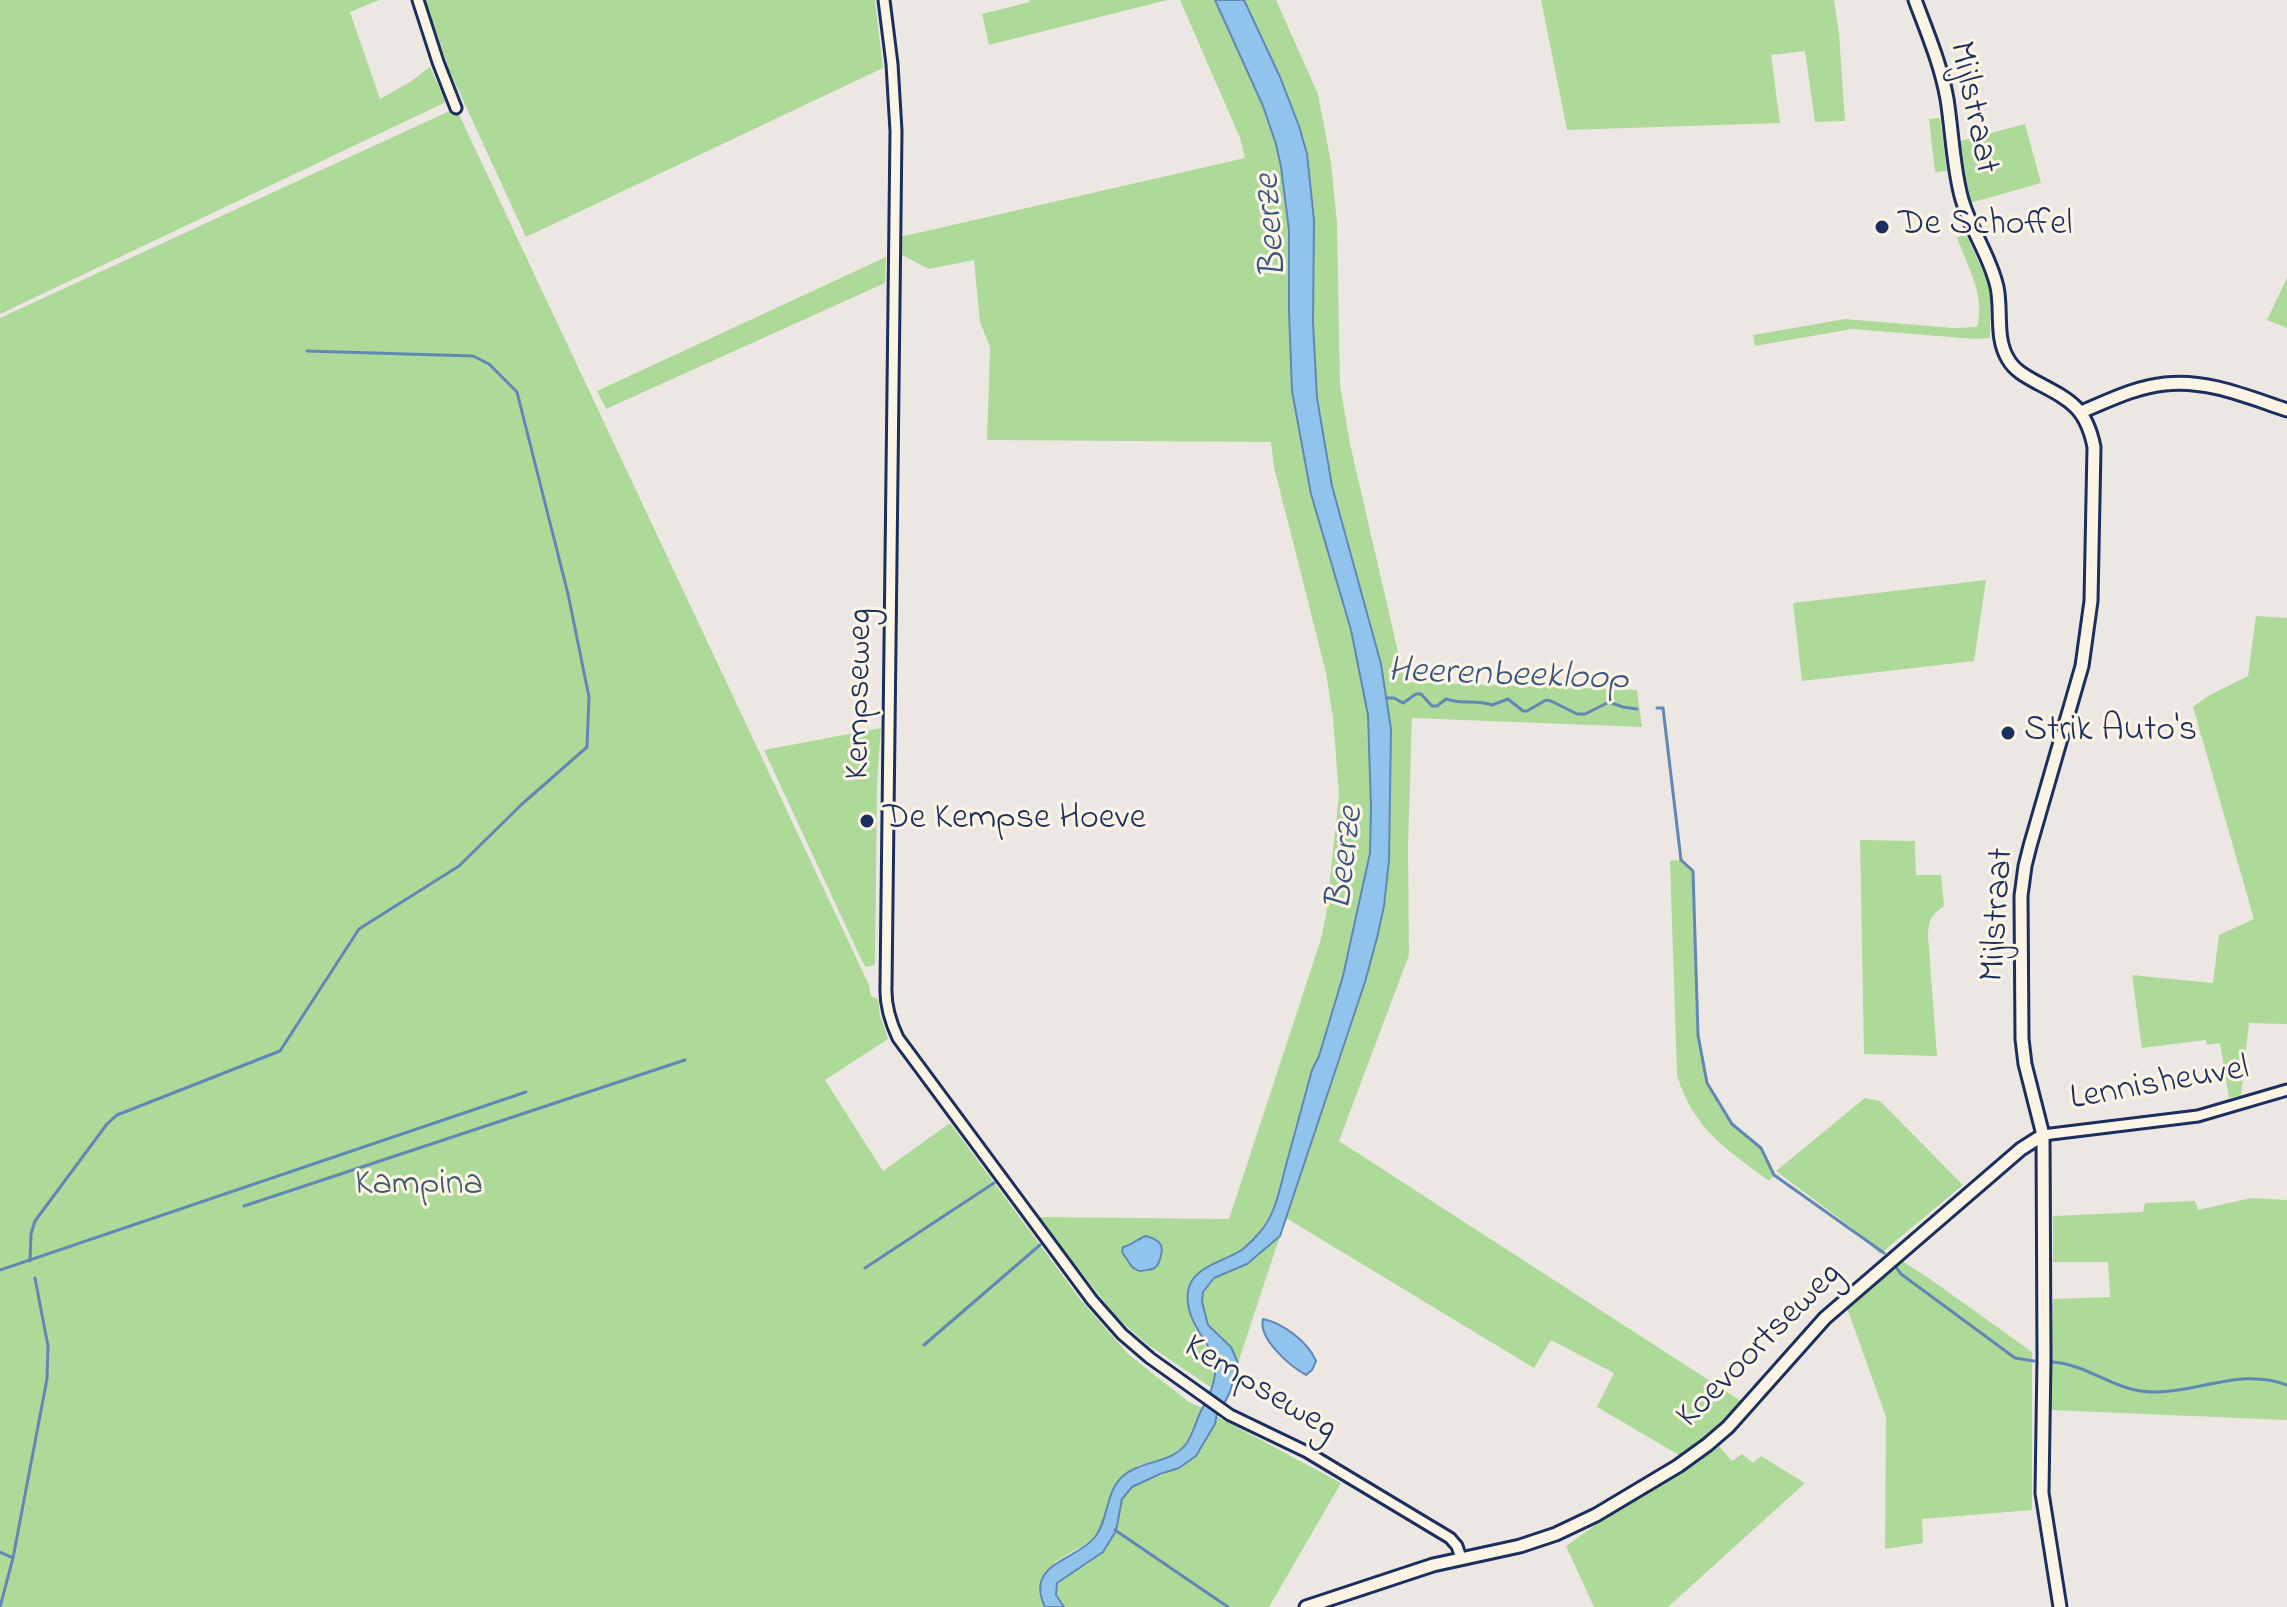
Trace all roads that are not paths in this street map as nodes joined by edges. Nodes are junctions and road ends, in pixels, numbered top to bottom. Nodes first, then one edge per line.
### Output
1 (418, 0) edge
2 (884, 0) edge
3 (1915, 0) edge
4 (456, 108) dead end
5 (2287, 410) edge
6 (2081, 412) junction
7 (2287, 1090) edge
8 (2043, 1135) junction
9 (1461, 1558) junction
10 (1306, 1607) edge
11 (2060, 1607) edge

1 - 4 street
2 - 9 street, Kempseweg
3 - 6 street, Mijlstraat
5 - 6 street
6 - 8 street, Mijlstraat
7 - 8 street, Lennisheuvel
8 - 9 street, Koevoortseweg
8 - 11 street, Mijlstraat
9 - 10 street, Koevoortseweg

